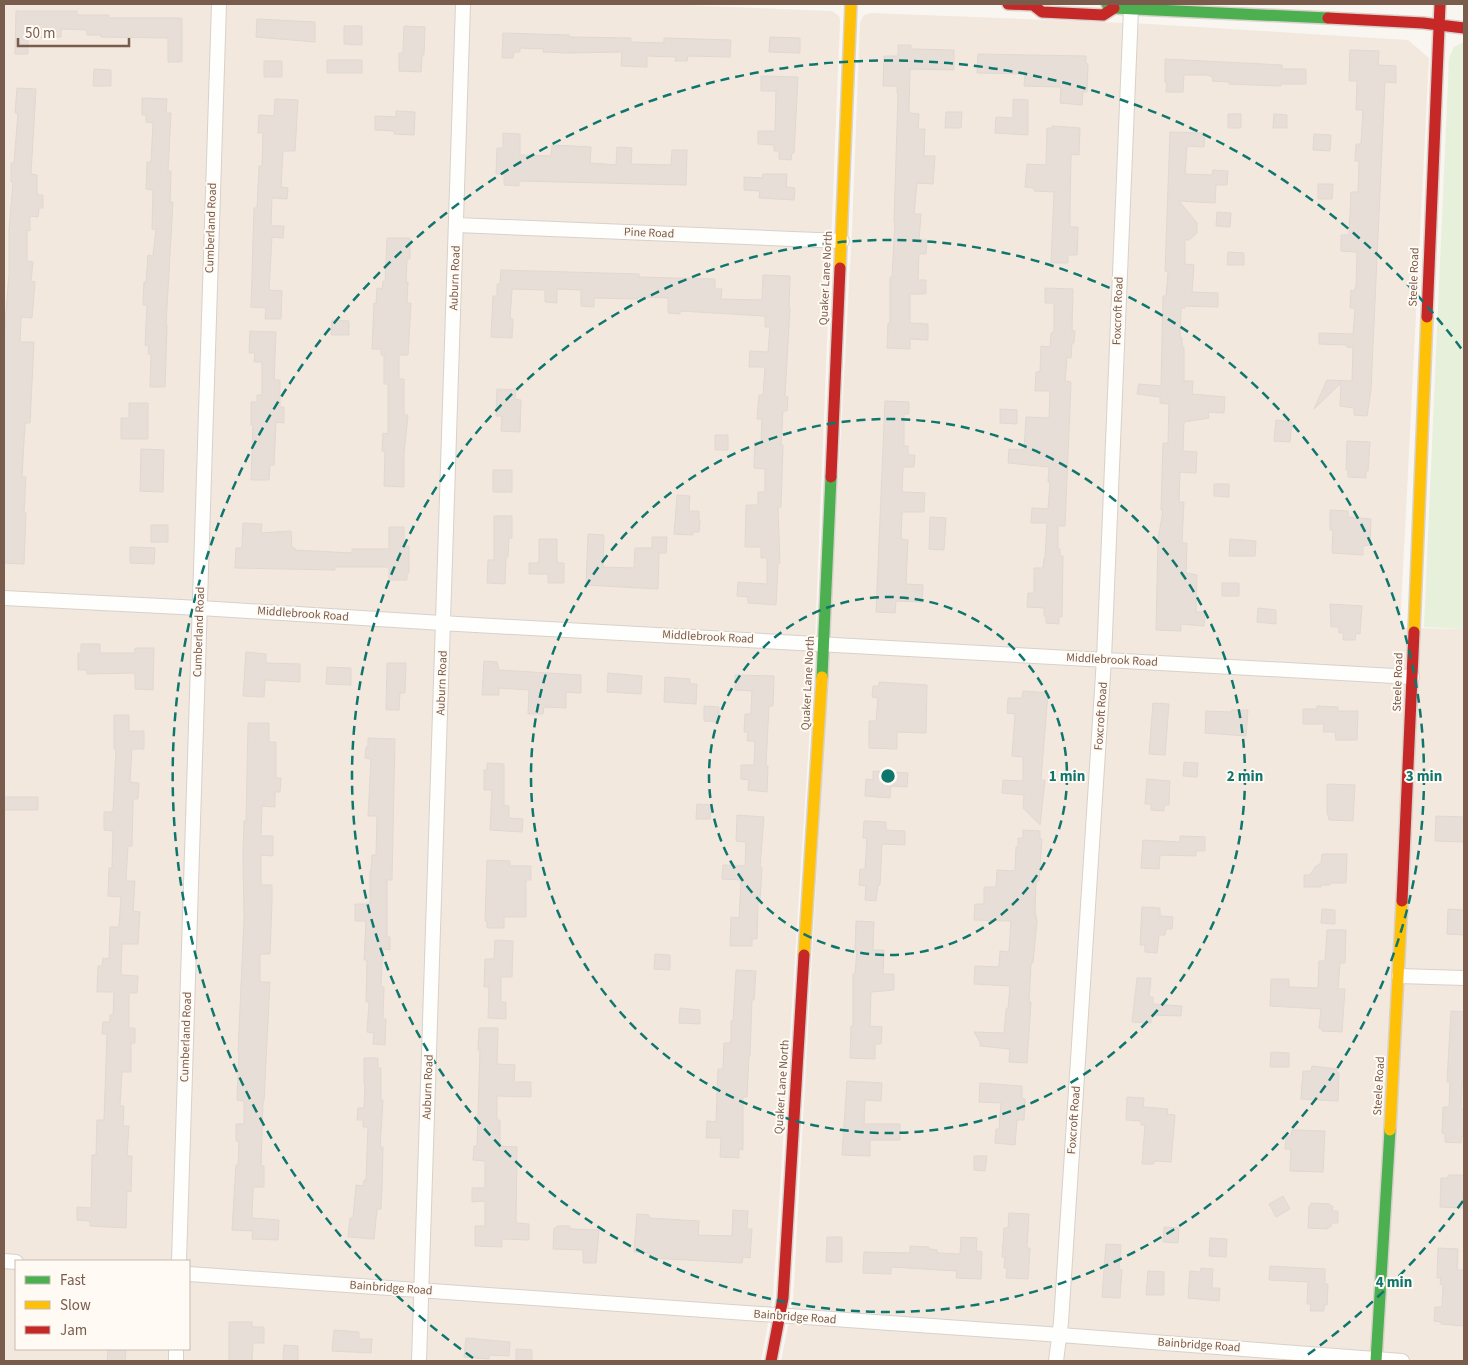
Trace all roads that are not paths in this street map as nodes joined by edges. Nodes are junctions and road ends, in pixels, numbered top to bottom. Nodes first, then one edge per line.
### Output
1 (218, 4) edge
2 (463, 4) edge
3 (851, 4) edge
4 (1008, 4) edge
5 (1034, 4) edge
6 (1440, 4) edge
7 (1110, 6) edge
8 (1131, 9) junction
9 (1439, 24) junction
10 (1464, 28) edge
11 (457, 225) junction
12 (842, 241) junction
13 (4, 598) edge
14 (200, 608) junction
15 (444, 623) junction
16 (824, 643) junction
17 (1104, 659) junction
18 (1412, 677) junction
19 (1399, 976) junction
20 (1464, 978) edge
21 (179, 1260) edge
22 (190, 1274) edge
23 (422, 1290) junction
24 (779, 1316) junction
25 (1060, 1335) junction
26 (1376, 1360) edge
27 (419, 1361) edge
28 (771, 1361) edge
29 (1056, 1361) edge
30 (1402, 1361) edge

1 - 14 street, Cumberland Road
2 - 11 street, Auburn Road
3 - 12 street, Quaker Lane North
4 - 5 street
5 - 7 street
6 - 9 street, Steele Road
7 - 8 street
8 - 9 street
8 - 17 street, Foxcroft Road
9 - 10 street
9 - 18 street, Steele Road
11 - 12 street, Pine Road
11 - 15 street, Auburn Road
12 - 16 street, Quaker Lane North
13 - 14 street, Middlebrook Road
14 - 15 street, Middlebrook Road
14 - 21 street, Cumberland Road
15 - 16 street, Middlebrook Road
15 - 23 street, Auburn Road
16 - 17 street, Middlebrook Road
16 - 24 street, Quaker Lane North
17 - 18 street, Middlebrook Road
17 - 25 street, Foxcroft Road
18 - 19 street, Steele Road
19 - 20 street
19 - 26 street, Steele Road
22 - 23 street, Bainbridge Road
23 - 24 street, Bainbridge Road
23 - 27 street, Auburn Road
24 - 25 street, Bainbridge Road
24 - 28 street, Quaker Lane North
25 - 26 street, Bainbridge Road
25 - 29 street, Foxcroft Road
26 - 30 street, Bainbridge Road

